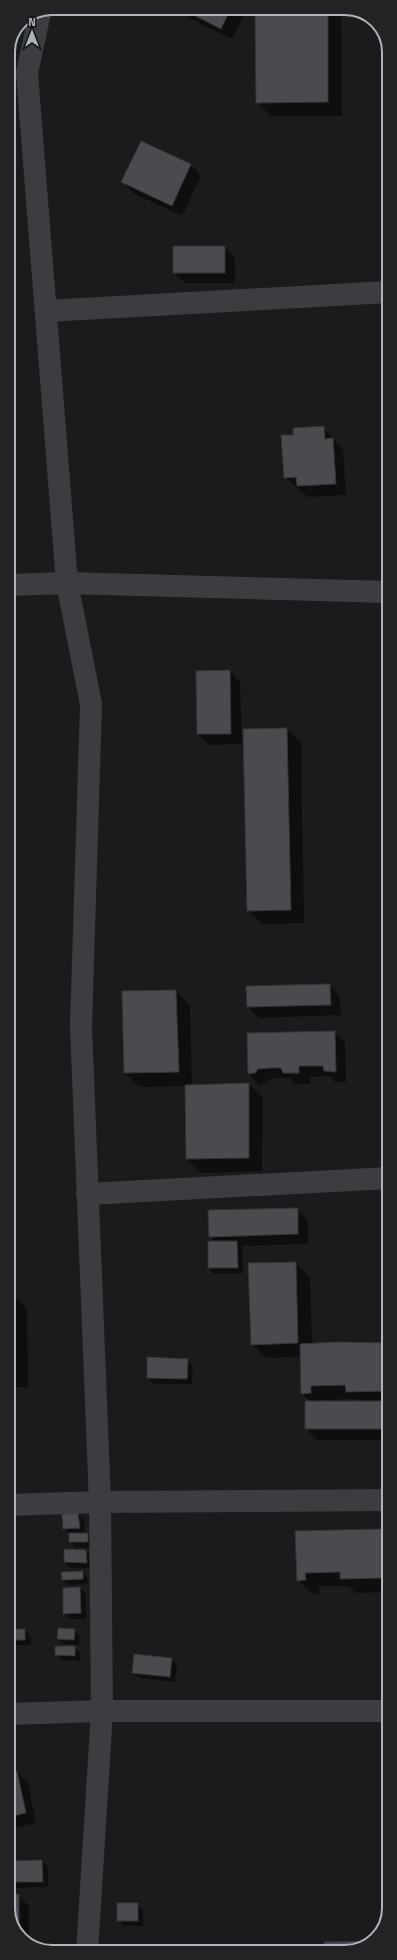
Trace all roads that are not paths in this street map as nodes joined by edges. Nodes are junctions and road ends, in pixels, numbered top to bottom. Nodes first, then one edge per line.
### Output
1 (39, 18) edge
2 (382, 292) edge
3 (46, 311) junction
4 (67, 583) junction
5 (15, 585) edge
6 (382, 592) edge
7 (382, 1178) edge
8 (87, 1194) junction
9 (382, 1500) edge
10 (100, 1502) junction
11 (15, 1505) edge
12 (102, 1711) junction
13 (382, 1711) edge
14 (15, 1714) edge
15 (87, 1945) edge

1 - 3 street
2 - 3 street
3 - 4 street
4 - 5 street
4 - 6 street
4 - 8 street
7 - 8 street
8 - 10 street
9 - 10 street
10 - 11 street
10 - 12 street
12 - 13 street
12 - 14 street
12 - 15 street

